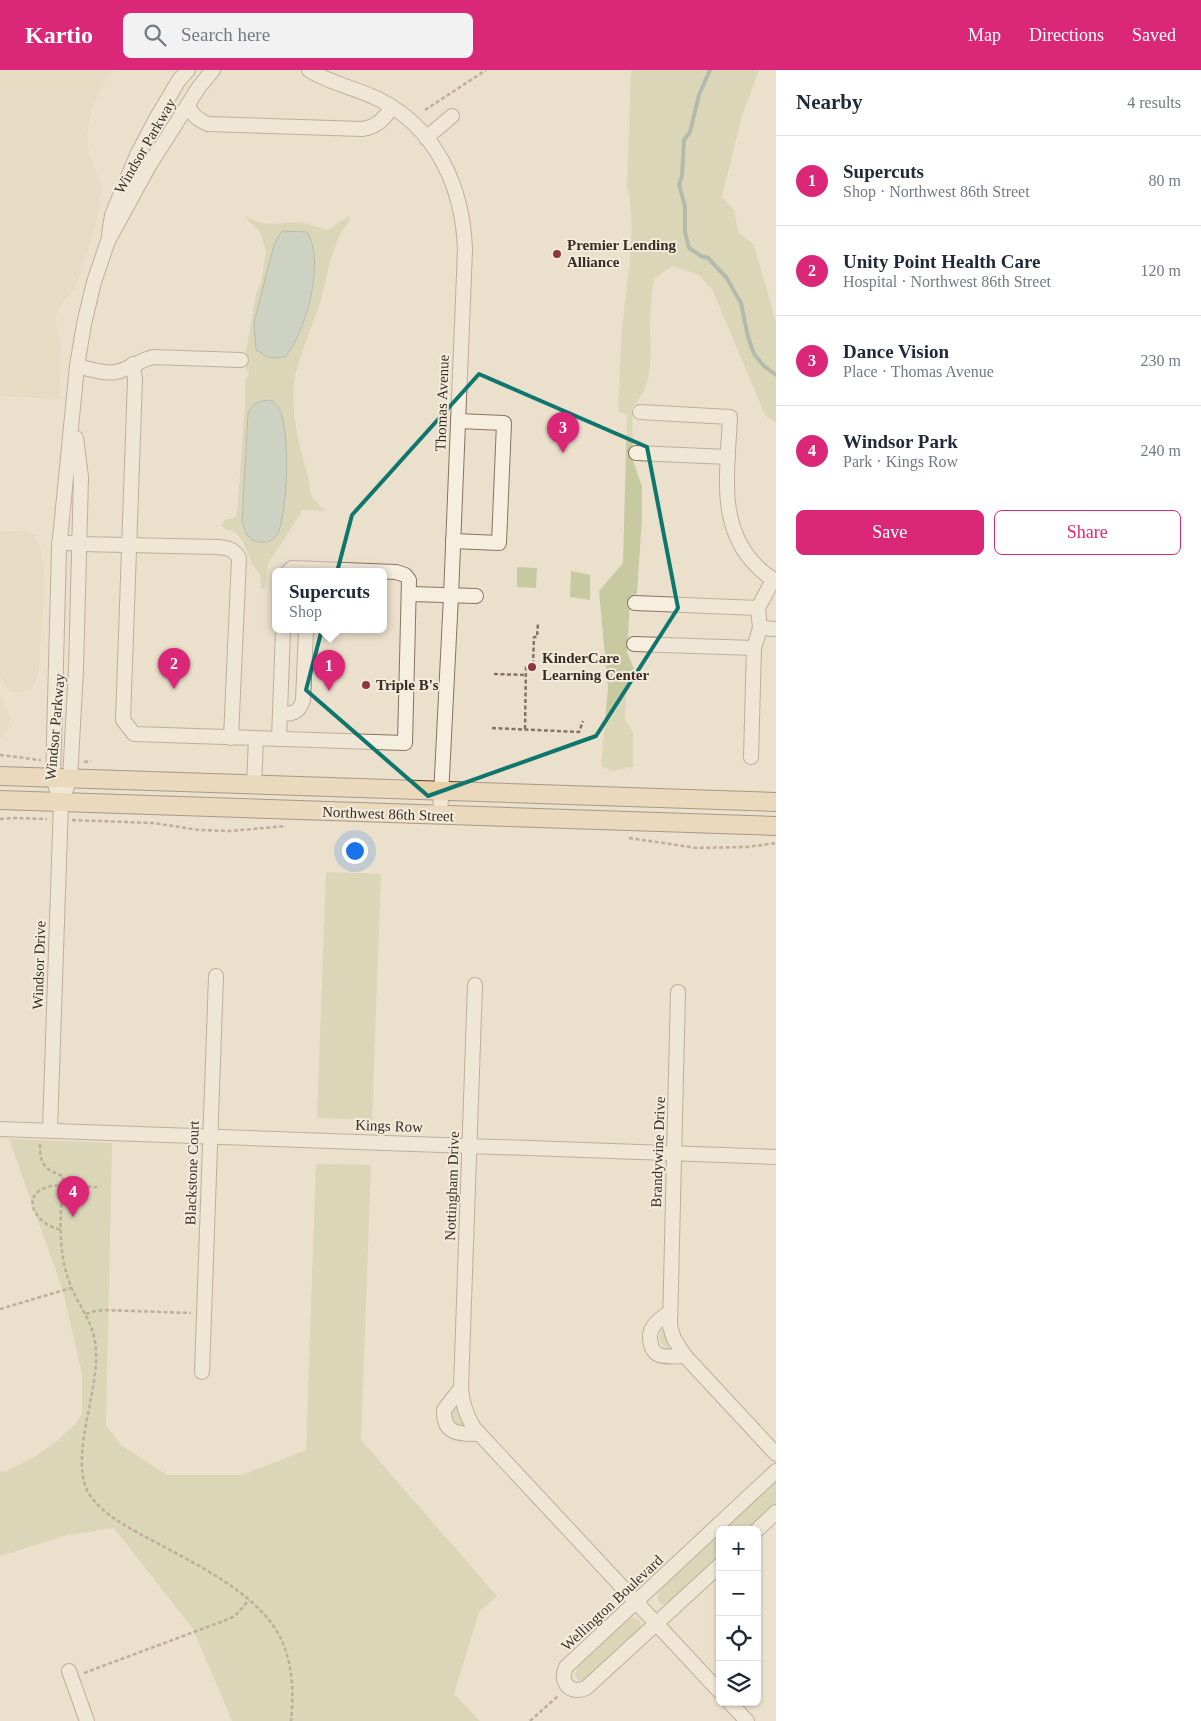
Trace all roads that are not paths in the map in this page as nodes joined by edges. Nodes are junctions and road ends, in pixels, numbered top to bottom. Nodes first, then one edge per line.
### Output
1 (188, 70) edge
2 (213, 70) edge
3 (315, 71) edge
4 (188, 105) junction
5 (392, 107) junction
6 (452, 116) dead end
7 (426, 138) junction
8 (108, 241) junction
9 (241, 360) dead end
10 (133, 364) junction
11 (77, 366) junction
12 (640, 412) dead end
13 (73, 416) junction
14 (458, 421) junction
15 (636, 453) dead end
16 (728, 457) junction
17 (453, 541) junction
18 (60, 542) junction
19 (79, 544) junction
20 (129, 545) junction
21 (387, 572) edge
22 (775, 580) edge
23 (410, 594) junction
24 (451, 596) junction
25 (476, 596) dead end
26 (634, 603) dead end
27 (758, 608) junction
28 (760, 628) junction
29 (776, 629) edge
30 (283, 633) edge
31 (306, 633) edge
32 (634, 644) dead end
33 (754, 648) junction
34 (280, 714) junction
35 (231, 738) junction
36 (256, 738) junction
37 (279, 739) junction
38 (751, 757) dead end
39 (0, 776) edge
40 (62, 778) junction
41 (254, 785) junction
42 (441, 791) junction
43 (0, 800) edge
44 (61, 802) junction
45 (776, 802) edge
46 (440, 816) junction
47 (776, 826) edge
48 (216, 976) dead end
49 (475, 985) dead end
50 (678, 992) dead end
51 (0, 1129) edge
52 (46, 1130) junction
53 (210, 1136) junction
54 (469, 1146) junction
55 (674, 1154) junction
56 (776, 1157) edge
57 (669, 1313) junction
58 (684, 1356) junction
59 (202, 1372) dead end
60 (461, 1388) junction
61 (480, 1434) junction
62 (776, 1454) edge
63 (776, 1471) edge
64 (776, 1512) edge
65 (761, 1526) edge
66 (716, 1569) edge
67 (636, 1603) junction
68 (656, 1625) junction
69 (70, 1674) road end
70 (716, 1688) edge
71 (733, 1706) edge
72 (86, 1721) edge
73 (747, 1721) edge

1 - 8 street, Windsor Parkway
2 - 4 street, Windsor Parkway
3 - 5 street, Thomas Avenue
4 - 5 street
4 - 8 street, Windsor Parkway
5 - 7 street, Thomas Avenue
6 - 7 street
7 - 14 street, Thomas Avenue
8 - 11 street, Windsor Parkway
9 - 10 street
10 - 11 street
10 - 20 street
11 - 13 street, Windsor Parkway
12 - 16 street
13 - 18 street, Windsor Parkway
13 - 19 street, Windsor Parkway
14 - 17 street, Thomas Avenue
14 - 17 street
15 - 16 street
16 - 22 street
17 - 24 street, Thomas Avenue
18 - 19 street
18 - 40 street, Windsor Parkway
19 - 20 street
19 - 40 street, Windsor Parkway
20 - 35 street
20 - 35 street
21 - 23 street
22 - 27 street
23 - 24 street
23 - 37 street
24 - 25 street
24 - 42 street, Thomas Avenue
26 - 27 street
27 - 28 street
28 - 29 street
28 - 33 street
30 - 34 street
31 - 34 street
32 - 33 street
33 - 38 street
34 - 37 street
35 - 36 street
36 - 37 street
36 - 41 street
39 - 40 main road, Northwest 86th Street
40 - 41 main road, Northwest 86th Street
40 - 44 street, Windsor Parkway
41 - 42 main road, Northwest 86th Street
42 - 45 main road, Northwest 86th Street
42 - 46 street, Thomas Avenue
43 - 44 main road, Northwest 86th Street
44 - 46 main road, Northwest 86th Street
44 - 52 street, Windsor Drive
46 - 47 main road, Northwest 86th Street
48 - 53 street, Blackstone Court
49 - 54 street, Nottingham Drive
50 - 55 street, Brandywine Drive
51 - 52 street, Kings Row
52 - 53 street, Kings Row
53 - 54 street, Kings Row
53 - 59 street, Blackstone Court
54 - 55 street, Kings Row
54 - 60 street, Nottingham Drive
55 - 56 street, Kings Row
55 - 57 street, Brandywine Drive
57 - 58 street, Brandywine Drive
57 - 58 street
58 - 62 street, Brandywine Drive
60 - 61 street, Nottingham Drive
60 - 61 street
61 - 67 street, Nottingham Drive
63 - 67 street, Wellington Boulevard
64 - 65 street
66 - 68 street, Wellington Boulevard
67 - 68 street, Nottingham Drive
67 - 68 street, Wellington Boulevard
68 - 70 street, Nottingham Drive
69 - 72 street
71 - 73 street

